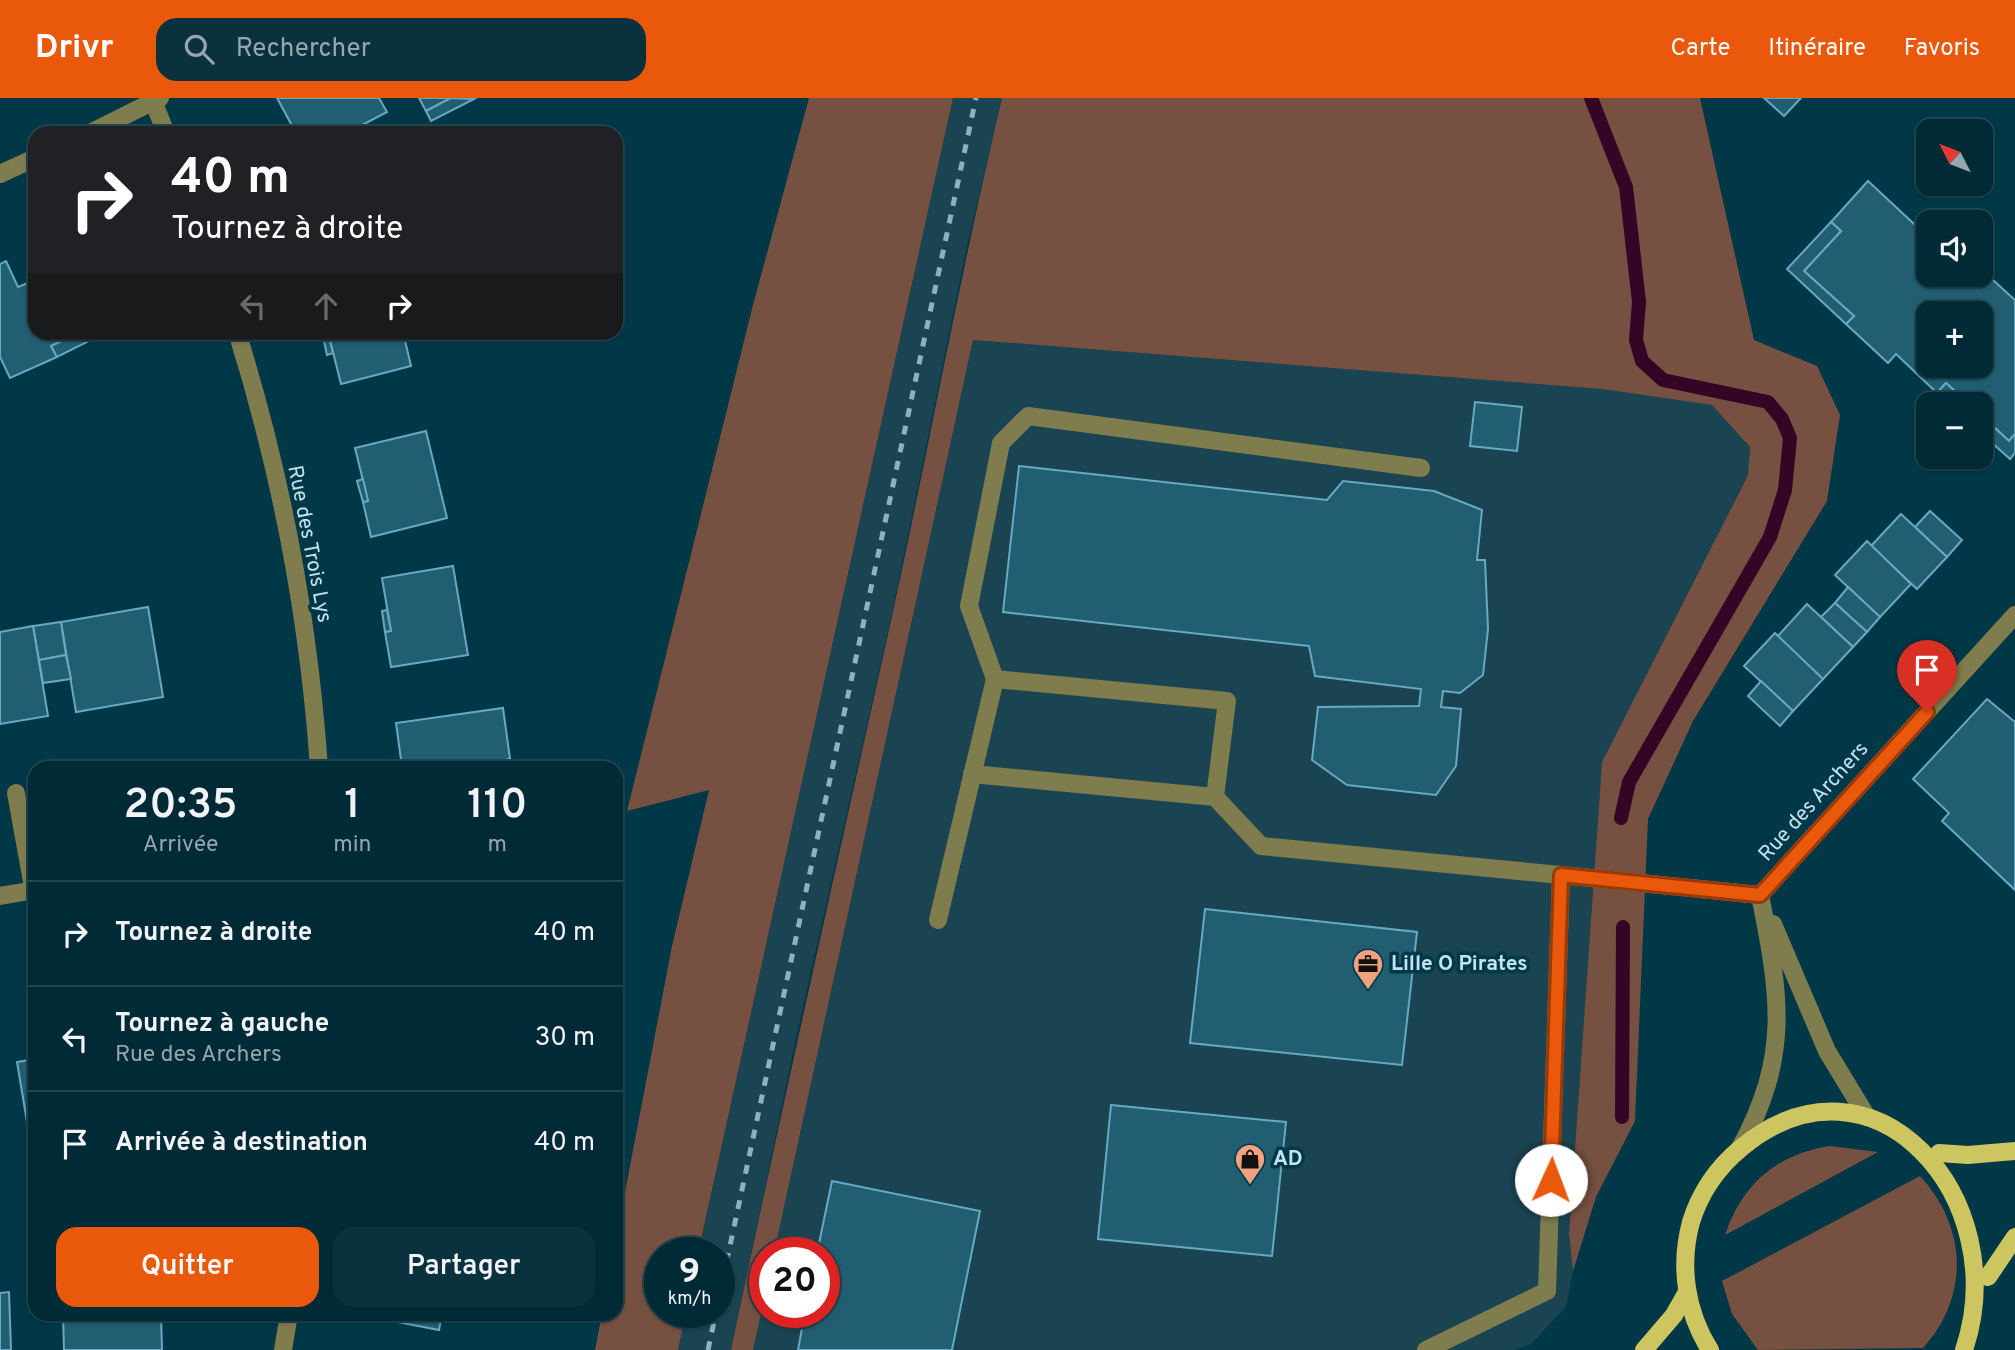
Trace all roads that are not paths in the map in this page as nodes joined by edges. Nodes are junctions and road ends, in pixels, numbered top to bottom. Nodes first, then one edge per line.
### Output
1 (157, 101) edge
2 (105, 126) edge
3 (164, 126) edge
4 (28, 161) edge
5 (0, 174) edge
6 (239, 340) edge
7 (1421, 468) dead end
8 (2015, 615) edge
9 (995, 679) junction
10 (317, 761) edge
11 (972, 774) junction
12 (16, 793) dead end
13 (1215, 797) junction
14 (28, 856) edge
15 (1561, 875) junction
16 (28, 893) edge
17 (1760, 895) junction
18 (0, 896) edge
19 (938, 920) dead end
20 (1867, 1117) junction
21 (1739, 1150) junction
22 (2015, 1151) edge
23 (1939, 1153) junction
24 (1975, 1202) dead end
25 (1983, 1224) dead end
26 (2015, 1237) edge
27 (1988, 1277) junction
28 (1687, 1292) junction
29 (288, 1321) edge
30 (283, 1350) edge
31 (1426, 1350) edge
32 (1644, 1350) edge
33 (1710, 1350) edge
34 (1964, 1350) edge

1 - 2 street
1 - 3 street
4 - 5 street
6 - 10 street, Rue des Trois Lys
7 - 9 street
8 - 17 street, Rue des Archers
9 - 11 street
9 - 13 street
11 - 13 street
11 - 19 street
12 - 14 street
13 - 15 street
15 - 17 street
15 - 31 street
16 - 18 street
17 - 20 street, Rue des Archers
17 - 21 street, Rue des Archers
20 - 21 main road
20 - 23 main road
21 - 28 main road
22 - 23 main road
23 - 24 main road
25 - 27 main road
26 - 27 main road
27 - 34 main road
28 - 32 main road
28 - 33 main road
29 - 30 street

